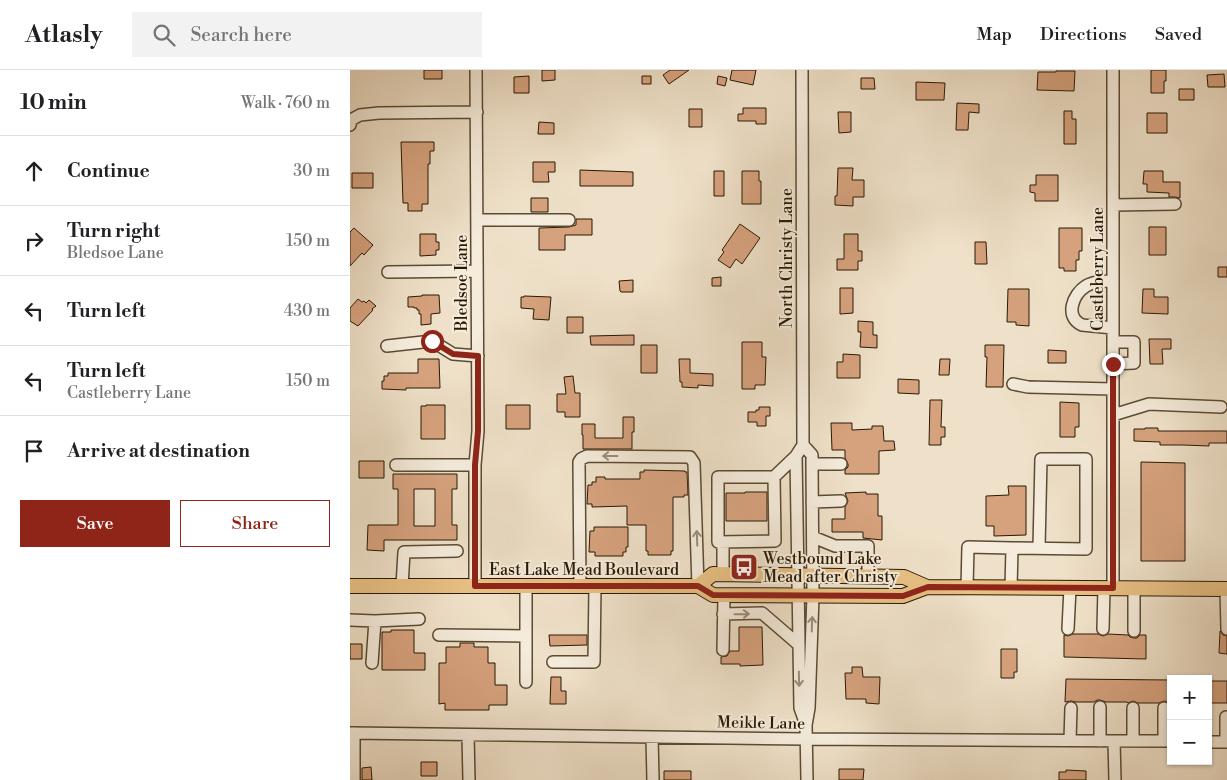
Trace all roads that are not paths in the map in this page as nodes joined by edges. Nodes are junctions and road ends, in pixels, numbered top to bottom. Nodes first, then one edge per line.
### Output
1 (476, 70) edge
2 (802, 70) edge
3 (1113, 70) edge
4 (477, 112) junction
5 (350, 124) edge
6 (1113, 204) junction
7 (1175, 204) dead end
8 (477, 220) junction
9 (569, 220) dead end
10 (477, 271) junction
11 (388, 272) dead end
12 (1113, 281) junction
13 (1113, 328) junction
14 (1113, 342) junction
15 (387, 346) dead end
16 (478, 356) junction
17 (1113, 364) junction
18 (1013, 384) dead end
19 (1113, 389) junction
20 (1221, 407) dead end
21 (1113, 415) junction
22 (803, 445) junction
23 (796, 456) junction
24 (812, 464) junction
25 (841, 464) dead end
26 (396, 465) dead end
27 (475, 465) junction
28 (774, 477) junction
29 (841, 501) dead end
30 (812, 502) junction
31 (774, 530) junction
32 (796, 530) junction
33 (813, 537) junction
34 (723, 542) junction
35 (1012, 548) junction
36 (1039, 548) junction
37 (457, 551) dead end
38 (723, 574) junction
39 (797, 575) junction
40 (813, 576) junction
41 (868, 576) junction
42 (350, 586) edge
43 (402, 586) junction
44 (475, 586) junction
45 (526, 586) junction
46 (580, 586) junction
47 (595, 586) junction
48 (698, 586) junction
49 (928, 587) junction
50 (967, 587) junction
51 (1011, 588) junction
52 (1070, 588) junction
53 (1108, 588) junction
54 (1134, 588) junction
55 (1226, 589) edge
56 (724, 595) junction
57 (761, 595) junction
58 (797, 595) junction
59 (813, 596) junction
60 (762, 613) junction
61 (723, 614) junction
62 (419, 619) dead end
63 (350, 620) edge
64 (374, 621) junction
65 (1068, 629) dead end
66 (1103, 629) dead end
67 (1227, 629) edge
68 (1134, 631) dead end
69 (439, 635) dead end
70 (526, 636) junction
71 (798, 644) junction
72 (723, 650) dead end
73 (553, 662) dead end
74 (372, 663) dead end
75 (526, 682) dead end
76 (1100, 707) dead end
77 (1071, 708) dead end
78 (1133, 708) dead end
79 (1164, 708) dead end
80 (1227, 717) edge
81 (806, 725) junction
82 (352, 733) edge
83 (1167, 733) edge
84 (468, 735) junction
85 (652, 737) junction
86 (806, 740) junction
87 (1070, 740) junction
88 (1100, 741) junction
89 (1114, 741) junction
90 (1133, 741) junction
91 (1167, 741) edge
92 (1212, 742) edge
93 (1227, 742) edge
94 (354, 780) edge
95 (468, 780) edge
96 (653, 780) edge
97 (806, 780) edge
98 (1114, 780) edge

1 - 4 street, Bledsoe Lane
2 - 22 street, North Christy Lane
3 - 6 street, Castleberry Lane
4 - 5 street
4 - 8 street, Bledsoe Lane
6 - 7 street
6 - 12 street, Castleberry Lane
8 - 9 street
8 - 10 street, Bledsoe Lane
10 - 11 street
10 - 16 street, Bledsoe Lane
12 - 13 street, Castleberry Lane
12 - 13 street
13 - 14 street, Castleberry Lane
14 - 17 street, Castleberry Lane
14 - 17 street
15 - 16 street
16 - 27 street, Bledsoe Lane
17 - 19 street, Castleberry Lane
18 - 19 street
19 - 21 street, Castleberry Lane
20 - 21 street
21 - 53 street, Castleberry Lane
22 - 23 street
22 - 24 street, North Christy Lane
23 - 28 street
23 - 32 street, North Christy Lane
24 - 25 street
24 - 30 street, North Christy Lane
26 - 27 street
27 - 44 street, Bledsoe Lane
28 - 31 street
28 - 34 street
29 - 30 street
30 - 33 street, North Christy Lane
31 - 32 street
31 - 34 street
32 - 39 street, North Christy Lane
33 - 40 street, North Christy Lane
33 - 41 street
34 - 38 street
35 - 36 street
35 - 50 street
35 - 51 street
36 - 36 street
37 - 43 street
38 - 39 main road, East Lake Mead Boulevard
38 - 48 main road, East Lake Mead Boulevard
39 - 40 main road, East Lake Mead Boulevard
39 - 58 street, North Christy Lane
40 - 41 main road, East Lake Mead Boulevard
40 - 59 street, North Christy Lane
41 - 49 main road, East Lake Mead Boulevard
42 - 43 main road, East Lake Mead Boulevard
43 - 44 main road, East Lake Mead Boulevard
44 - 45 main road, East Lake Mead Boulevard
45 - 46 main road, East Lake Mead Boulevard
45 - 70 street
46 - 47 main road, East Lake Mead Boulevard
48 -> 46 street
47 - 48 main road, East Lake Mead Boulevard
47 - 73 street
48 - 56 main road, East Lake Mead Boulevard
49 - 50 main road, East Lake Mead Boulevard
49 - 59 main road, East Lake Mead Boulevard
50 - 51 main road, East Lake Mead Boulevard
51 - 52 main road, East Lake Mead Boulevard
52 - 53 main road, East Lake Mead Boulevard
52 - 65 street
53 - 54 main road, East Lake Mead Boulevard
53 - 66 street, Castleberry Lane
54 - 55 main road, East Lake Mead Boulevard
54 - 68 street
55 - 67 street
56 - 57 main road, East Lake Mead Boulevard
56 - 61 street
57 - 58 main road, East Lake Mead Boulevard
57 - 60 street
58 - 59 main road, East Lake Mead Boulevard
58 - 71 street, North Christy Lane
81 -> 59 street, North Christy Lane
61 -> 60 street
60 - 71 street
61 - 72 street
62 - 64 street
63 - 64 street
64 - 74 street
69 - 70 street
70 - 75 street
71 -> 81 street, North Christy Lane
76 - 88 street
77 - 87 street
78 - 90 street
79 - 83 street
80 - 93 street
81 - 86 street, North Christy Lane
82 - 84 street, Meikle Lane
82 - 94 street
84 - 85 street, Meikle Lane
84 - 95 street
85 - 86 street, Meikle Lane
85 - 96 street
86 - 87 street, Meikle Lane
86 - 97 street, North Christy Lane
87 - 88 street, Meikle Lane
88 - 89 street, Meikle Lane
89 - 90 street, Meikle Lane
89 - 98 street
90 - 91 street, Meikle Lane
92 - 93 street

